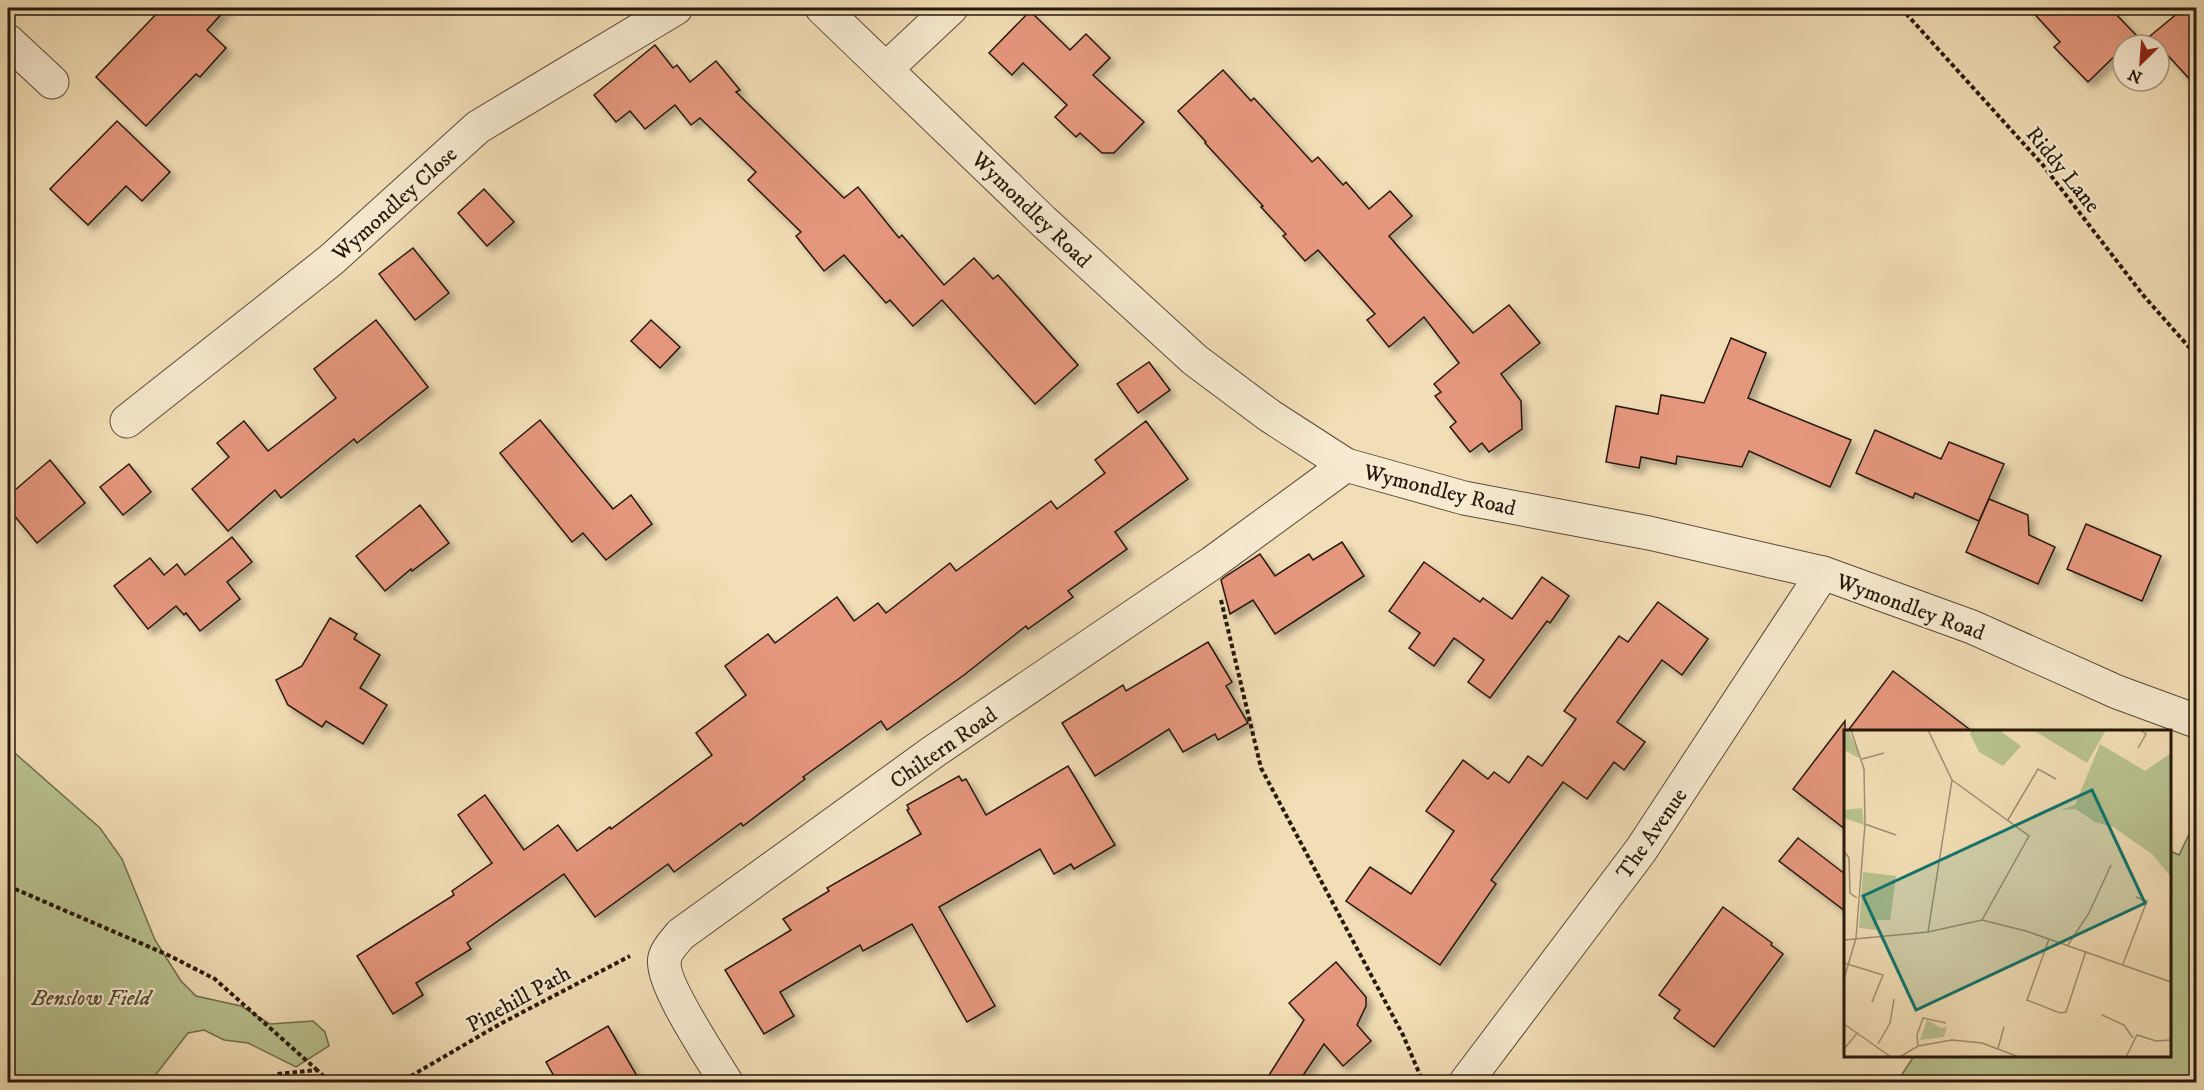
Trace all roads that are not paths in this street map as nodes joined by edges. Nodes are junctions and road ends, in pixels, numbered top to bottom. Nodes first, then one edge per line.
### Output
1 (676, 8) edge
2 (822, 8) edge
3 (951, 8) edge
4 (8, 40) edge
5 (886, 69) junction
6 (52, 82) dead end
7 (127, 421) dead end
8 (1346, 465) junction
9 (1822, 573) junction
10 (2196, 721) edge
11 (726, 1083) edge
12 (1466, 1083) edge

1 - 7 street, Wymondley Close
2 - 5 street, Wymondley Road
3 - 5 street
4 - 6 street
5 - 8 street, Wymondley Road
8 - 9 street, Wymondley Road
8 - 11 street, Chiltern Road
9 - 10 street, Wymondley Road
9 - 12 street, The Avenue

